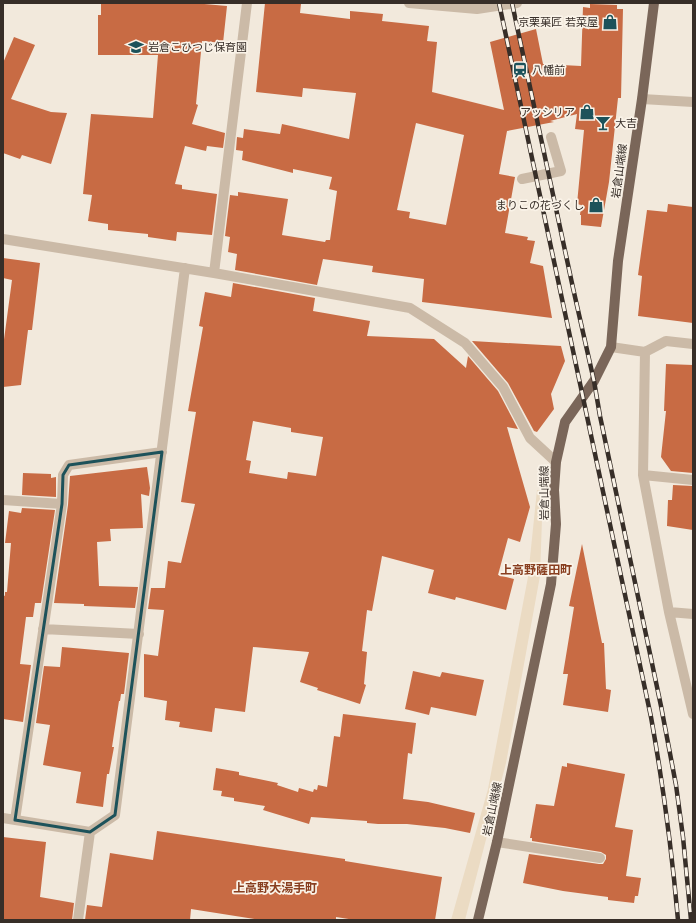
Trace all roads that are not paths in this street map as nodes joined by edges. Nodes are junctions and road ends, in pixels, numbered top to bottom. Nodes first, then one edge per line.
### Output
1 (247, 3) edge
2 (409, 3) edge
3 (517, 3) edge
4 (654, 3) edge
5 (642, 99) junction
6 (693, 102) edge
7 (551, 137) dead end
8 (522, 180) dead end
9 (3, 239) edge
10 (185, 268) junction
11 (214, 273) junction
12 (693, 344) edge
13 (611, 347) junction
14 (645, 352) junction
15 (162, 452) junction
16 (556, 462) junction
17 (643, 475) junction
18 (693, 480) edge
19 (3, 500) edge
20 (62, 504) junction
21 (669, 612) junction
22 (693, 614) edge
23 (43, 629) junction
24 (139, 634) junction
25 (693, 714) edge
26 (3, 818) edge
27 (15, 820) junction
28 (90, 832) junction
29 (497, 842) junction
30 (600, 858) dead end
31 (78, 920) edge
32 (478, 920) edge

1 - 11 street
2 - 3 street
4 - 5 main road, 岩倉山端線
5 - 6 street
5 - 13 main road, 岩倉山端線
7 - 8 street
9 - 10 street
10 - 11 street
10 - 15 street
11 - 16 street
12 - 14 street
13 - 14 street
13 - 16 main road, 岩倉山端線
14 - 17 street
15 - 20 street
15 - 24 street
16 - 29 main road, 岩倉山端線
17 - 18 street
17 - 21 street
19 - 20 street
20 - 23 street
21 - 22 street
21 - 25 street
23 - 24 street
23 - 27 street
24 - 28 street
26 - 27 street
27 - 28 street
28 - 31 street
29 - 30 street
29 - 32 main road, 岩倉山端線

